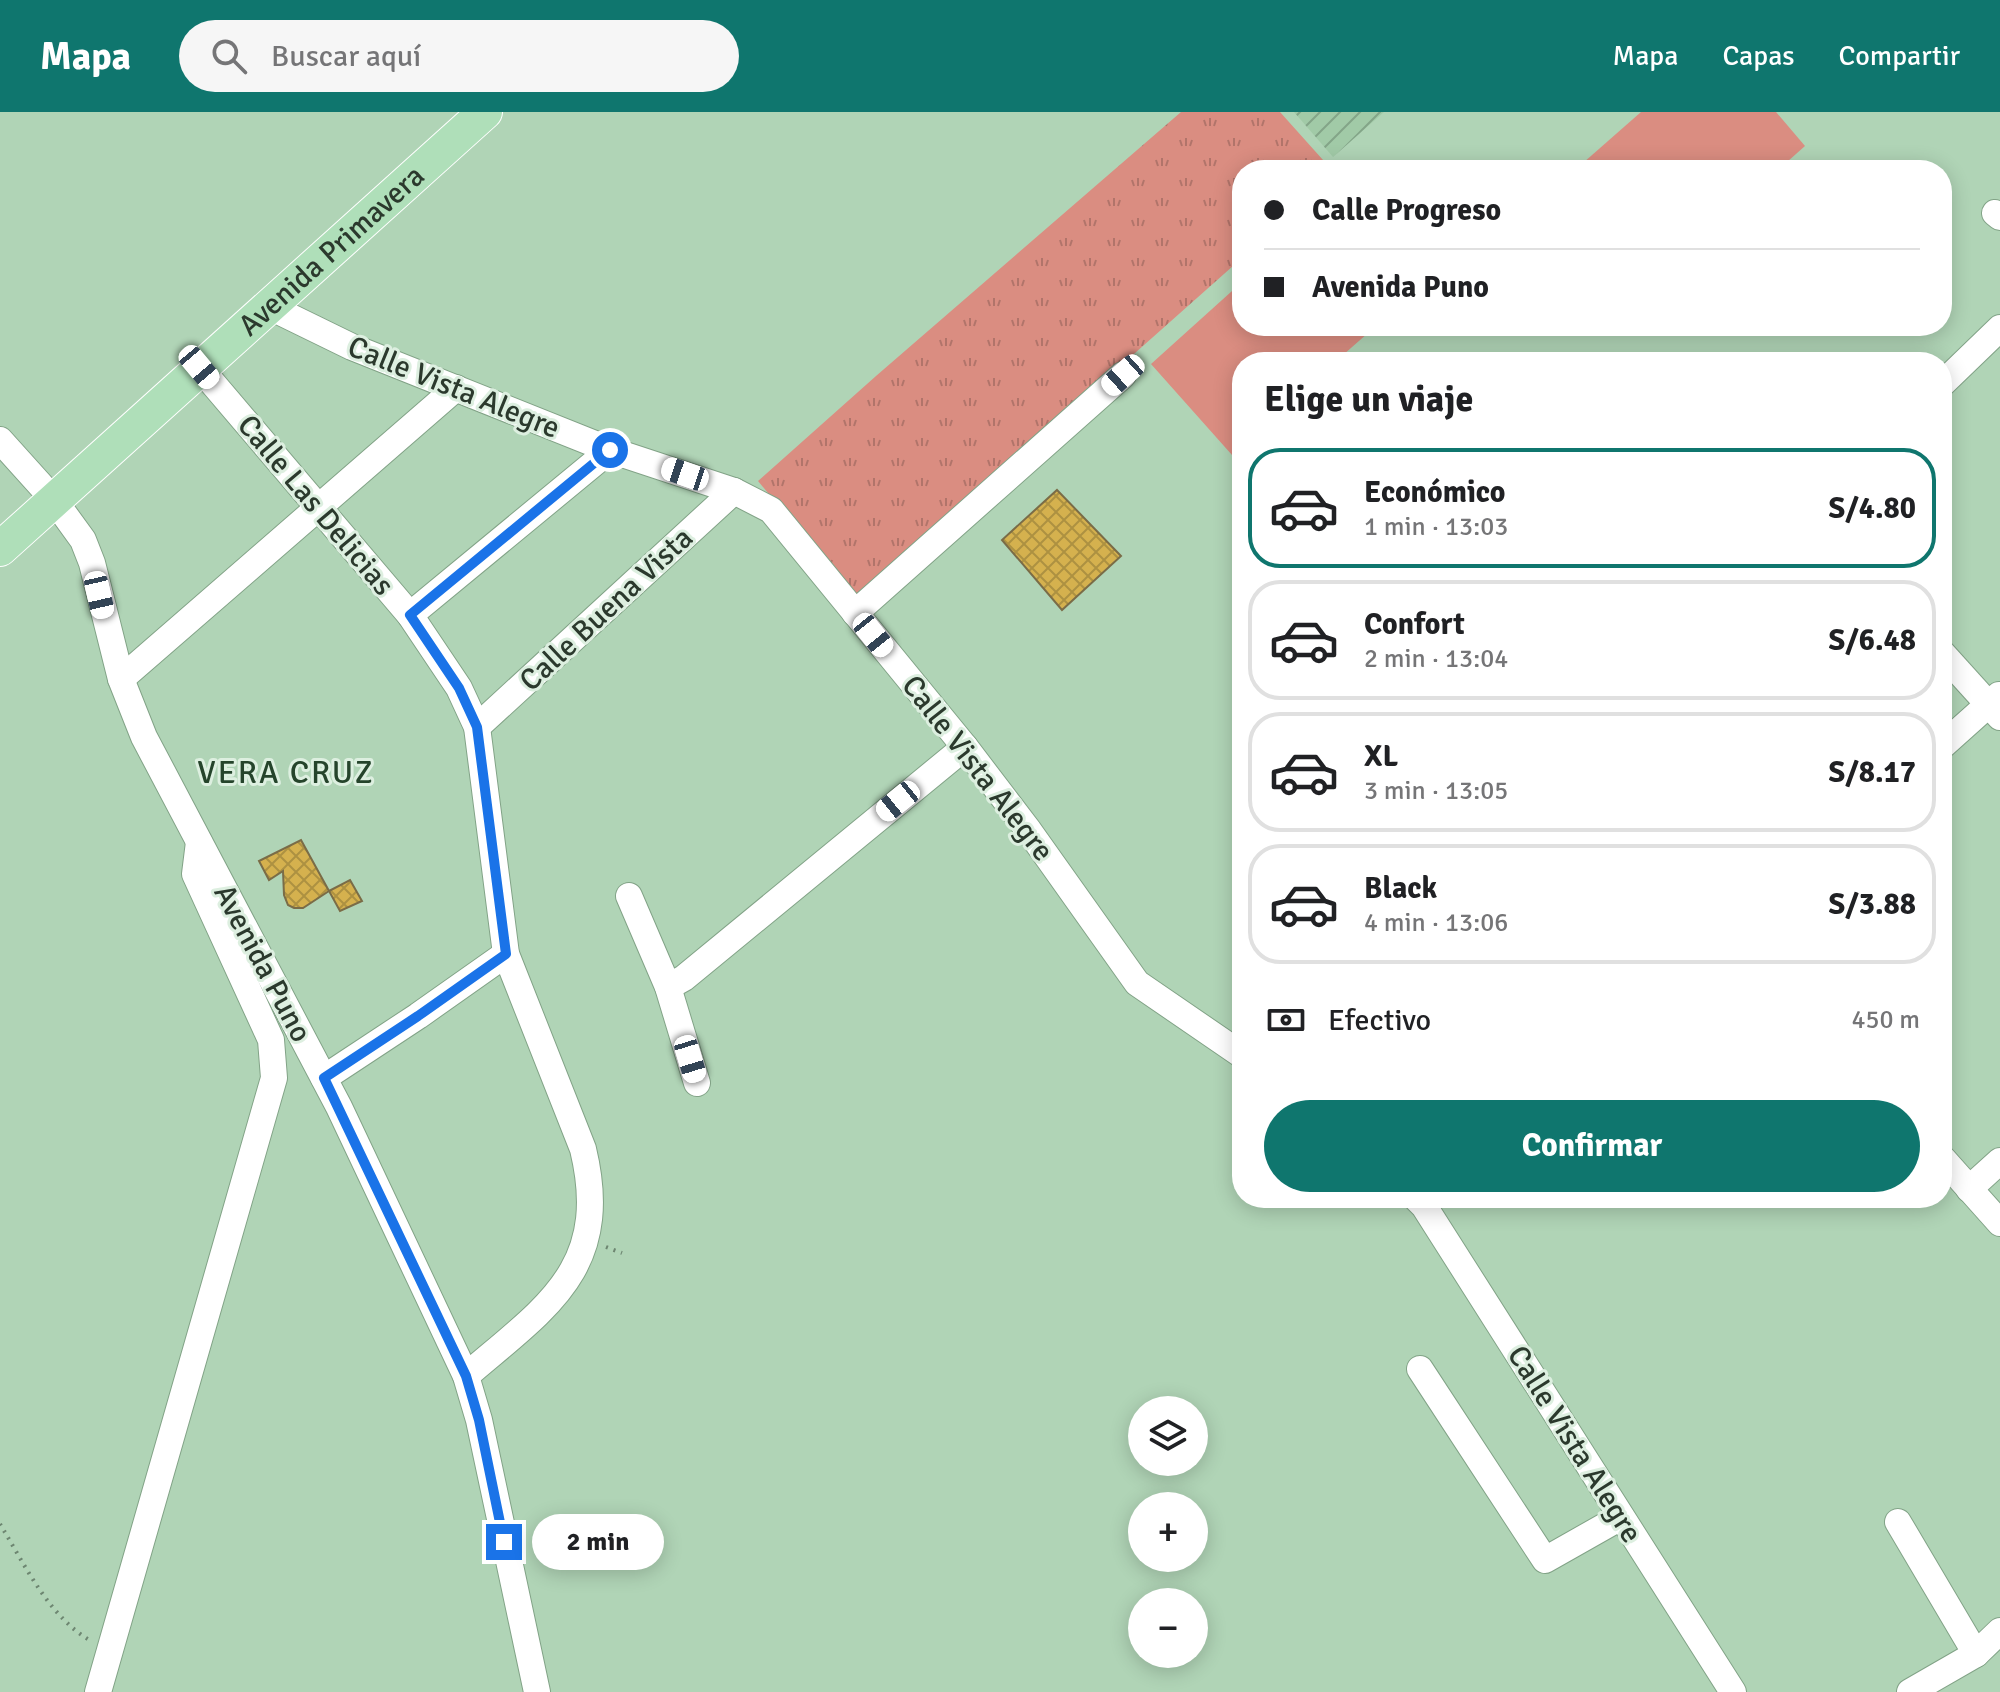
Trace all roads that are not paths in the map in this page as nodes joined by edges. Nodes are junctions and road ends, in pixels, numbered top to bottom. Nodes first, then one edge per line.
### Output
1 (485, 112) edge
2 (268, 306) junction
3 (2000, 328) edge
4 (199, 367) junction
5 (1952, 374) edge
6 (1123, 375) dead end
7 (456, 388) junction
8 (0, 440) edge
9 (610, 450) junction
10 (734, 491) junction
11 (54, 500) junction
12 (318, 508) junction
13 (0, 549) edge
14 (855, 613) junction
15 (410, 615) junction
16 (1952, 663) edge
17 (121, 679) junction
18 (1996, 705) edge
19 (477, 727) junction
20 (1952, 738) edge
21 (965, 747) junction
22 (199, 842) junction
23 (629, 896) dead end
24 (506, 954) junction
25 (668, 987) junction
26 (1232, 1048) edge
27 (324, 1078) junction
28 (697, 1083) dead end
29 (2000, 1161) edge
30 (1952, 1169) edge
31 (1969, 1189) junction
32 (1428, 1208) edge
33 (2000, 1223) edge
34 (1420, 1369) dead end
35 (466, 1376) junction
36 (1621, 1517) junction
37 (1898, 1522) dead end
38 (2000, 1631) edge
39 (1976, 1654) junction
40 (98, 1692) edge
41 (537, 1692) edge
42 (1733, 1692) edge
43 (1910, 1692) edge

1 - 2 main road, Avenida Primavera
2 - 4 main road, Avenida Primavera
2 - 7 street, Calle Vista Alegre
3 - 5 street
4 - 11 main road, Avenida Primavera
4 - 12 street, Calle Las Delicias
6 - 14 street
7 - 9 street, Calle Vista Alegre
7 - 12 street
8 - 11 street, Avenida Puno
9 - 10 street, Calle Vista Alegre
9 - 15 street
10 - 14 street, Calle Vista Alegre
10 - 19 street, Calle Buena Vista
11 - 13 main road, Avenida Primavera
11 - 17 street, Avenida Puno
12 - 15 street, Calle Las Delicias
12 - 17 street
14 - 21 street, Calle Vista Alegre
15 - 19 street, Calle Las Delicias
16 - 18 street
17 - 22 street, Avenida Puno
18 - 20 street
19 - 24 street, Calle Las Delicias
21 - 25 street
21 - 26 street, Calle Vista Alegre
22 - 27 street, Avenida Puno
22 - 40 street
23 - 25 street
24 - 27 street
24 - 35 street, Calle Las Delicias
25 - 28 street
27 - 35 street, Avenida Puno
29 - 31 street
30 - 31 street
31 - 33 street
32 - 36 street, Calle Vista Alegre
34 - 36 street
35 - 41 street, Avenida Puno
36 - 42 street, Calle Vista Alegre
37 - 39 street
38 - 39 street
39 - 43 street

